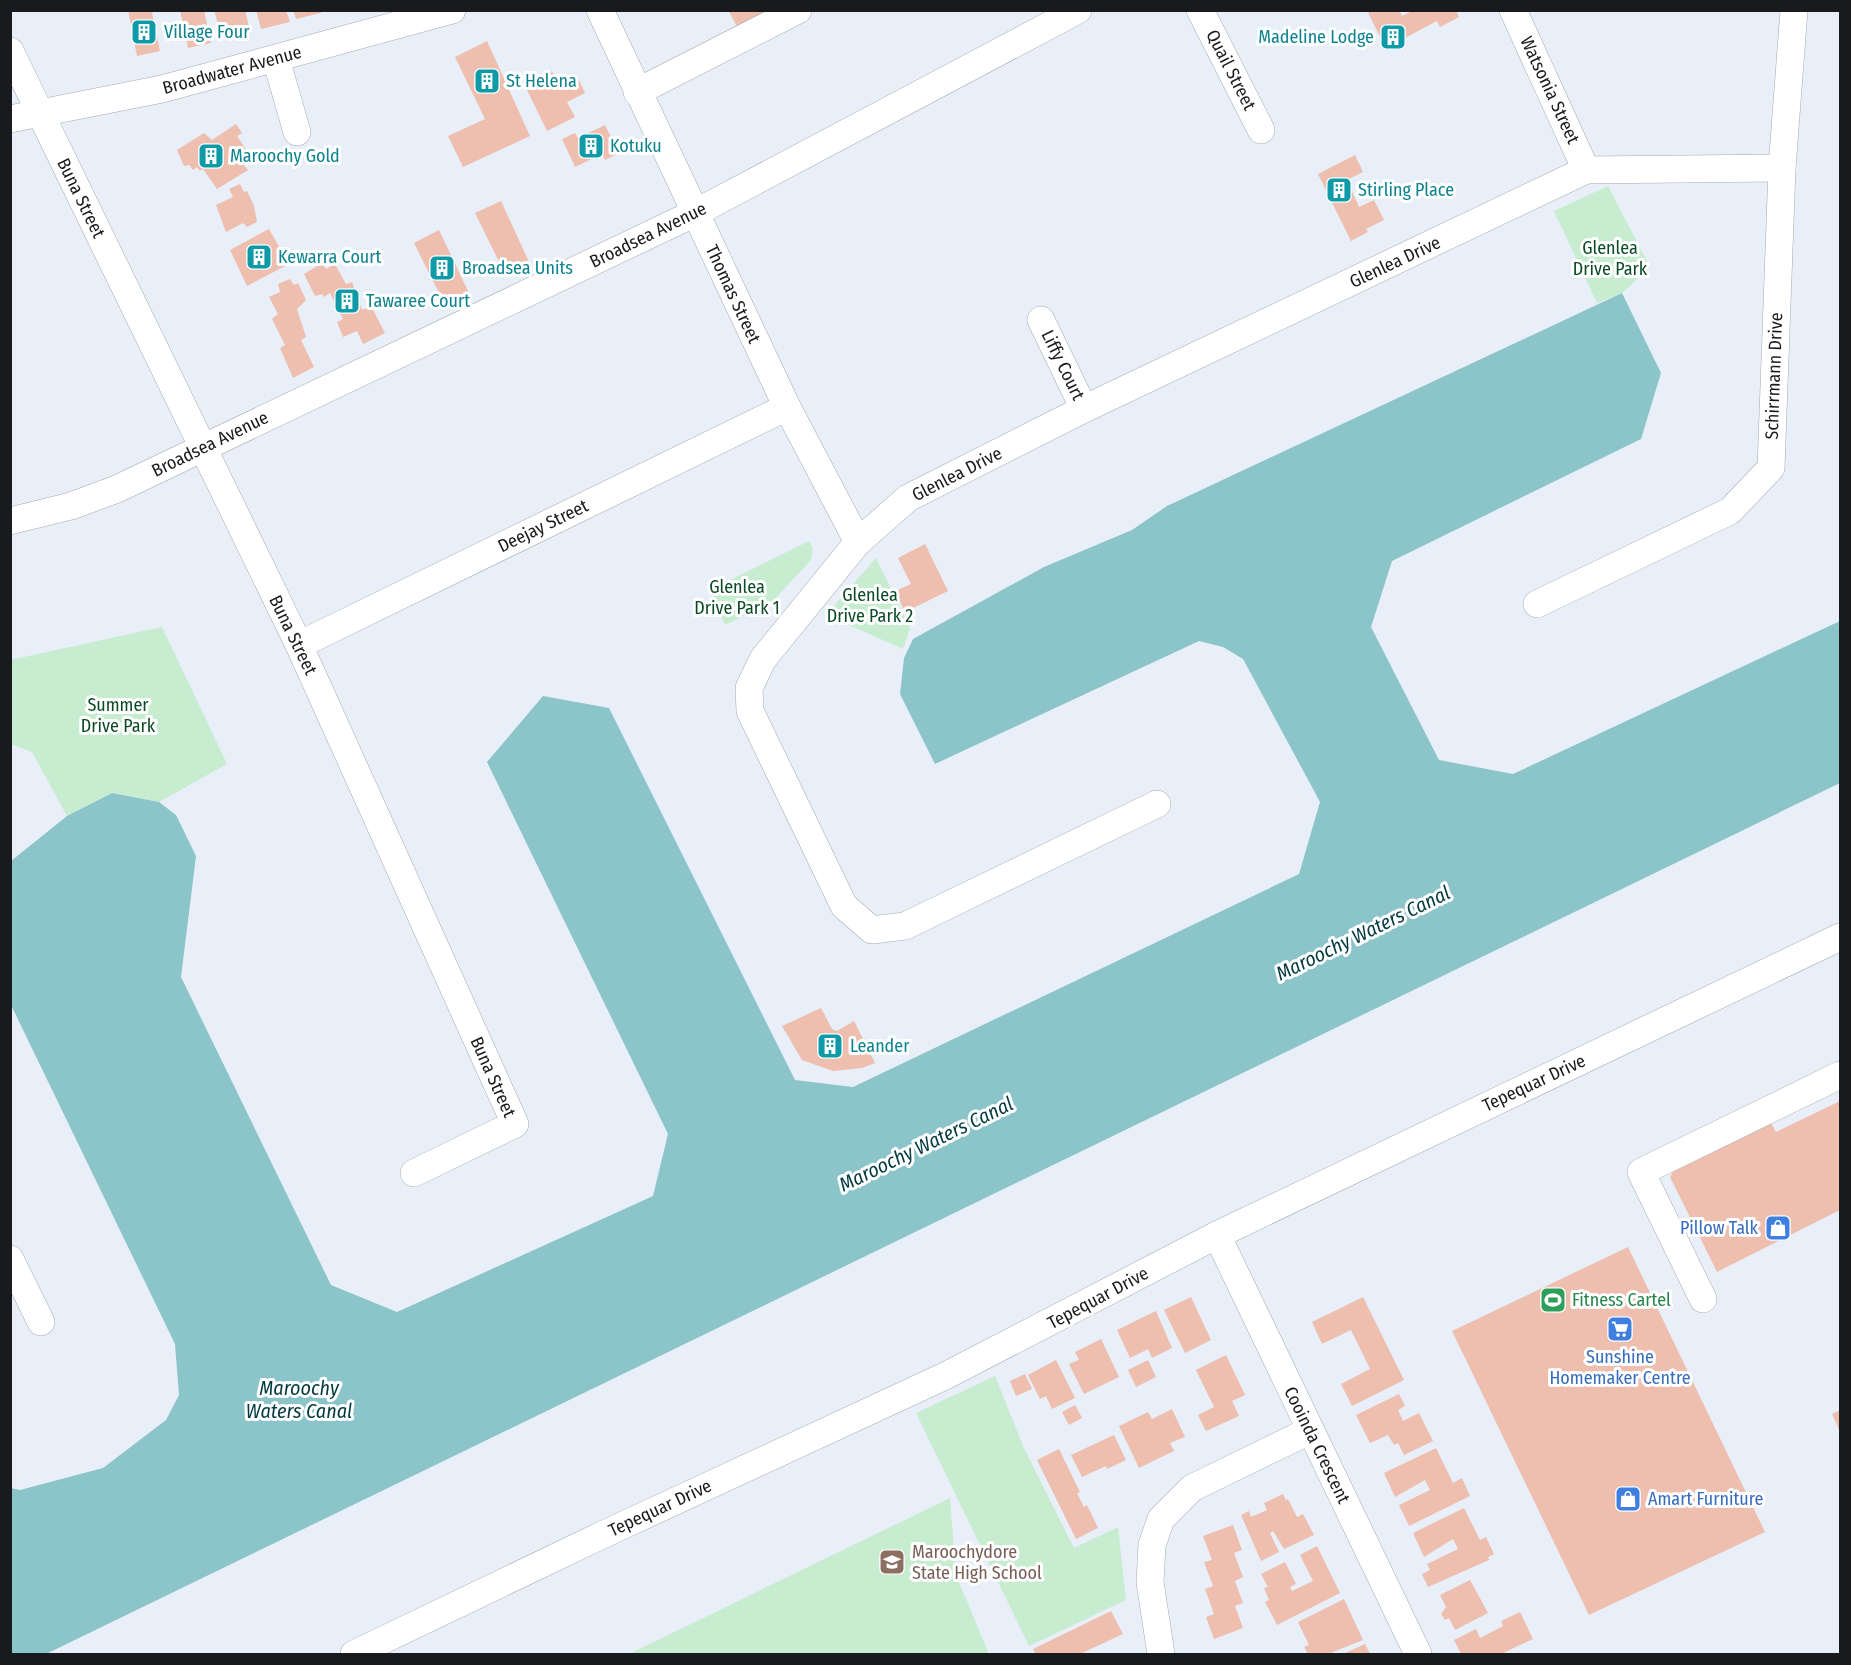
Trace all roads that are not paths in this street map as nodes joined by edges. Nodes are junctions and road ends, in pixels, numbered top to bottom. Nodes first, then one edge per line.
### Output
1 (452, 10) edge
2 (600, 10) edge
3 (798, 10) edge
4 (1078, 10) edge
5 (1200, 10) edge
6 (1513, 10) edge
7 (1794, 10) edge
8 (10, 51) edge
9 (276, 59) junction
10 (637, 92) junction
11 (41, 114) junction
12 (10, 119) edge
13 (1261, 130) dead end
14 (297, 132) dead end
15 (1782, 168) junction
16 (1586, 170) junction
17 (695, 213) junction
18 (1041, 320) dead end
19 (787, 407) junction
20 (1084, 409) junction
21 (201, 448) junction
22 (10, 521) edge
23 (858, 542) junction
24 (1537, 604) dead end
25 (299, 645) junction
26 (1157, 804) dead end
27 (1840, 937) edge
28 (1840, 1075) edge
29 (414, 1173) dead end
30 (1217, 1235) junction
31 (10, 1259) edge
32 (1703, 1299) dead end
33 (41, 1322) dead end
34 (1310, 1431) junction
35 (354, 1654) edge
36 (1161, 1654) edge
37 (1418, 1654) edge

1 - 9 street, Broadwater Avenue
2 - 10 street, Thomas Street
3 - 10 street
4 - 17 street, Broadsea Avenue
5 - 13 street, Quail Street
6 - 16 street, Watsonia Street
7 - 15 street, Schirrmann Drive
8 - 11 street, Buna Street
9 - 11 street, Broadwater Avenue
9 - 14 street
10 - 17 street, Thomas Street
11 - 12 street, Broadwater Avenue
11 - 21 street, Buna Street
15 - 16 street, Glenlea Drive
15 - 24 street, Schirrmann Drive
16 - 20 street, Glenlea Drive
17 - 19 street, Thomas Street
17 - 21 street, Broadsea Avenue
18 - 20 street, Liffy Court
19 - 23 street, Thomas Street
19 - 25 street, Deejay Street
20 - 23 street, Glenlea Drive
21 - 22 street, Broadsea Avenue
21 - 25 street, Buna Street
23 - 26 street, Glenlea Drive
25 - 29 street, Buna Street
27 - 30 street, Tepequar Drive
28 - 32 street
30 - 34 street, Cooinda Crescent
30 - 35 street, Tepequar Drive
31 - 33 street
34 - 36 street
34 - 37 street, Cooinda Crescent

